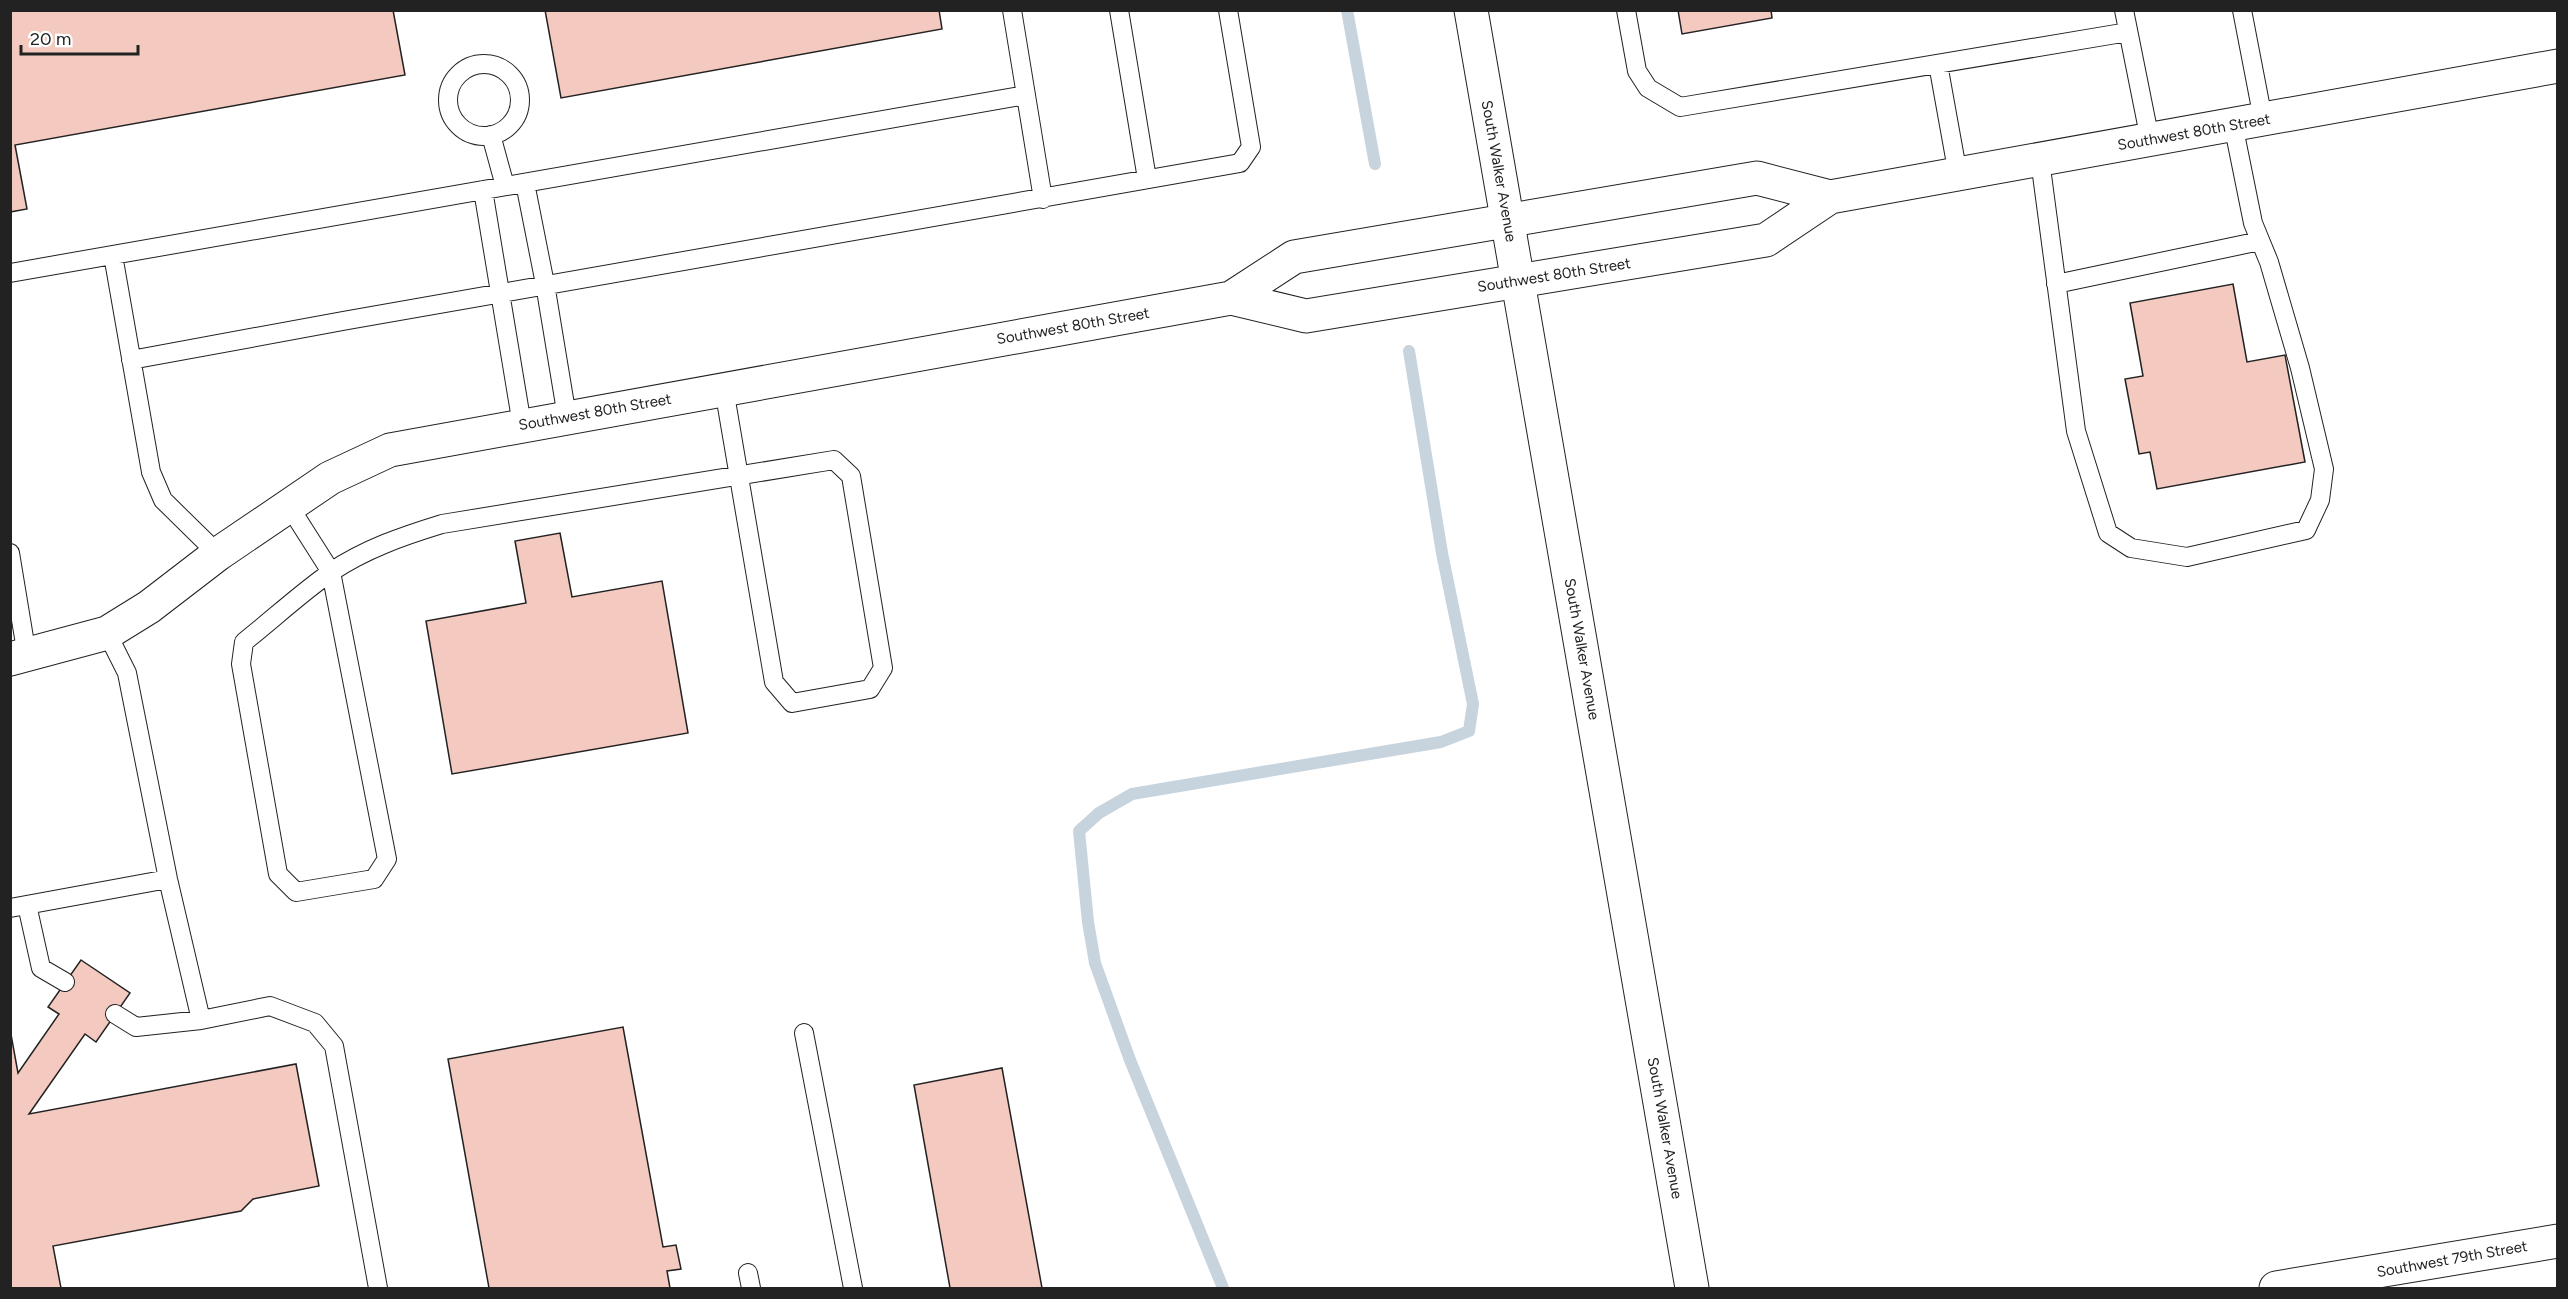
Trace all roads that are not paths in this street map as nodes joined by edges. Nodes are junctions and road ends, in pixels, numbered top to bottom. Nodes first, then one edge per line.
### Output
1 (1012, 10) edge
2 (1119, 10) edge
3 (1228, 10) edge
4 (1471, 10) edge
5 (1626, 10) edge
6 (2124, 10) edge
7 (2242, 10) edge
8 (2128, 32) junction
9 (1938, 64) junction
10 (2558, 66) edge
11 (1026, 95) junction
12 (2248, 122) junction
13 (491, 135) dead end
14 (2150, 140) junction
15 (2040, 160) junction
16 (1958, 175) junction
17 (1147, 179) junction
18 (525, 183) junction
19 (505, 186) junction
20 (483, 190) junction
21 (1830, 196) junction
22 (1043, 199) junction
23 (1508, 220) junction
24 (2260, 241) junction
25 (113, 255) junction
26 (10, 273) edge
27 (1518, 281) junction
28 (545, 284) junction
29 (2056, 284) junction
30 (500, 291) junction
31 (1231, 298) junction
32 (131, 360) junction
33 (724, 389) junction
34 (567, 417) junction
35 (522, 425) junction
36 (738, 475) junction
37 (289, 506) junction
38 (10, 553) edge
39 (218, 554) junction
40 (331, 572) junction
41 (107, 633) junction
42 (19, 658) edge
43 (168, 879) junction
44 (19, 906) edge
45 (65, 982) dead end
46 (115, 1014) dead end
47 (201, 1020) junction
48 (804, 1033) dead end
49 (2558, 1241) edge
50 (378, 1288) edge
51 (853, 1288) edge
52 (1692, 1288) edge
53 (2276, 1288) edge

1 - 11 lane
2 - 17 lane
3 - 17 lane
4 - 23 street, South Walker Avenue
5 - 9 lane
6 - 8 lane
7 - 12 lane
8 - 9 lane
8 - 14 lane
9 - 16 lane
10 - 12 street, Southwest 80th Street
11 - 18 lane
11 - 22 lane
12 - 14 street, Southwest 80th Street
12 - 24 lane
13 - 19 lane
14 - 15 street, Southwest 80th Street
15 - 16 street, Southwest 80th Street
15 - 29 lane
16 - 21 street, Southwest 80th Street
17 - 22 lane
18 - 19 lane
18 - 28 lane
19 - 20 lane
20 - 25 lane
20 - 30 lane
21 - 23 street, Southwest 80th Street
21 - 27 street, Southwest 80th Street
22 - 28 lane
23 - 27 street, South Walker Avenue
23 - 31 street, Southwest 80th Street
24 - 29 lane
24 - 29 lane
25 - 26 lane
25 - 32 lane
27 - 31 street, Southwest 80th Street
27 - 52 street, South Walker Avenue
28 - 30 lane
28 - 34 lane
30 - 32 lane
30 - 35 lane
31 - 33 street, Southwest 80th Street
32 - 39 lane
33 - 34 street, Southwest 80th Street
33 - 36 lane
34 - 35 street, Southwest 80th Street
35 - 37 street, Southwest 80th Street
36 - 36 lane
36 - 40 lane
37 - 39 street, Southwest 80th Street
37 - 40 lane
38 - 42 lane
39 - 41 street, Southwest 80th Street
40 - 40 lane
41 - 42 street, Southwest 80th Street
41 - 43 lane
43 - 44 lane
43 - 47 lane
44 - 45 lane
46 - 47 lane
47 - 50 lane
48 - 51 lane
49 - 53 street, Southwest 79th Street

